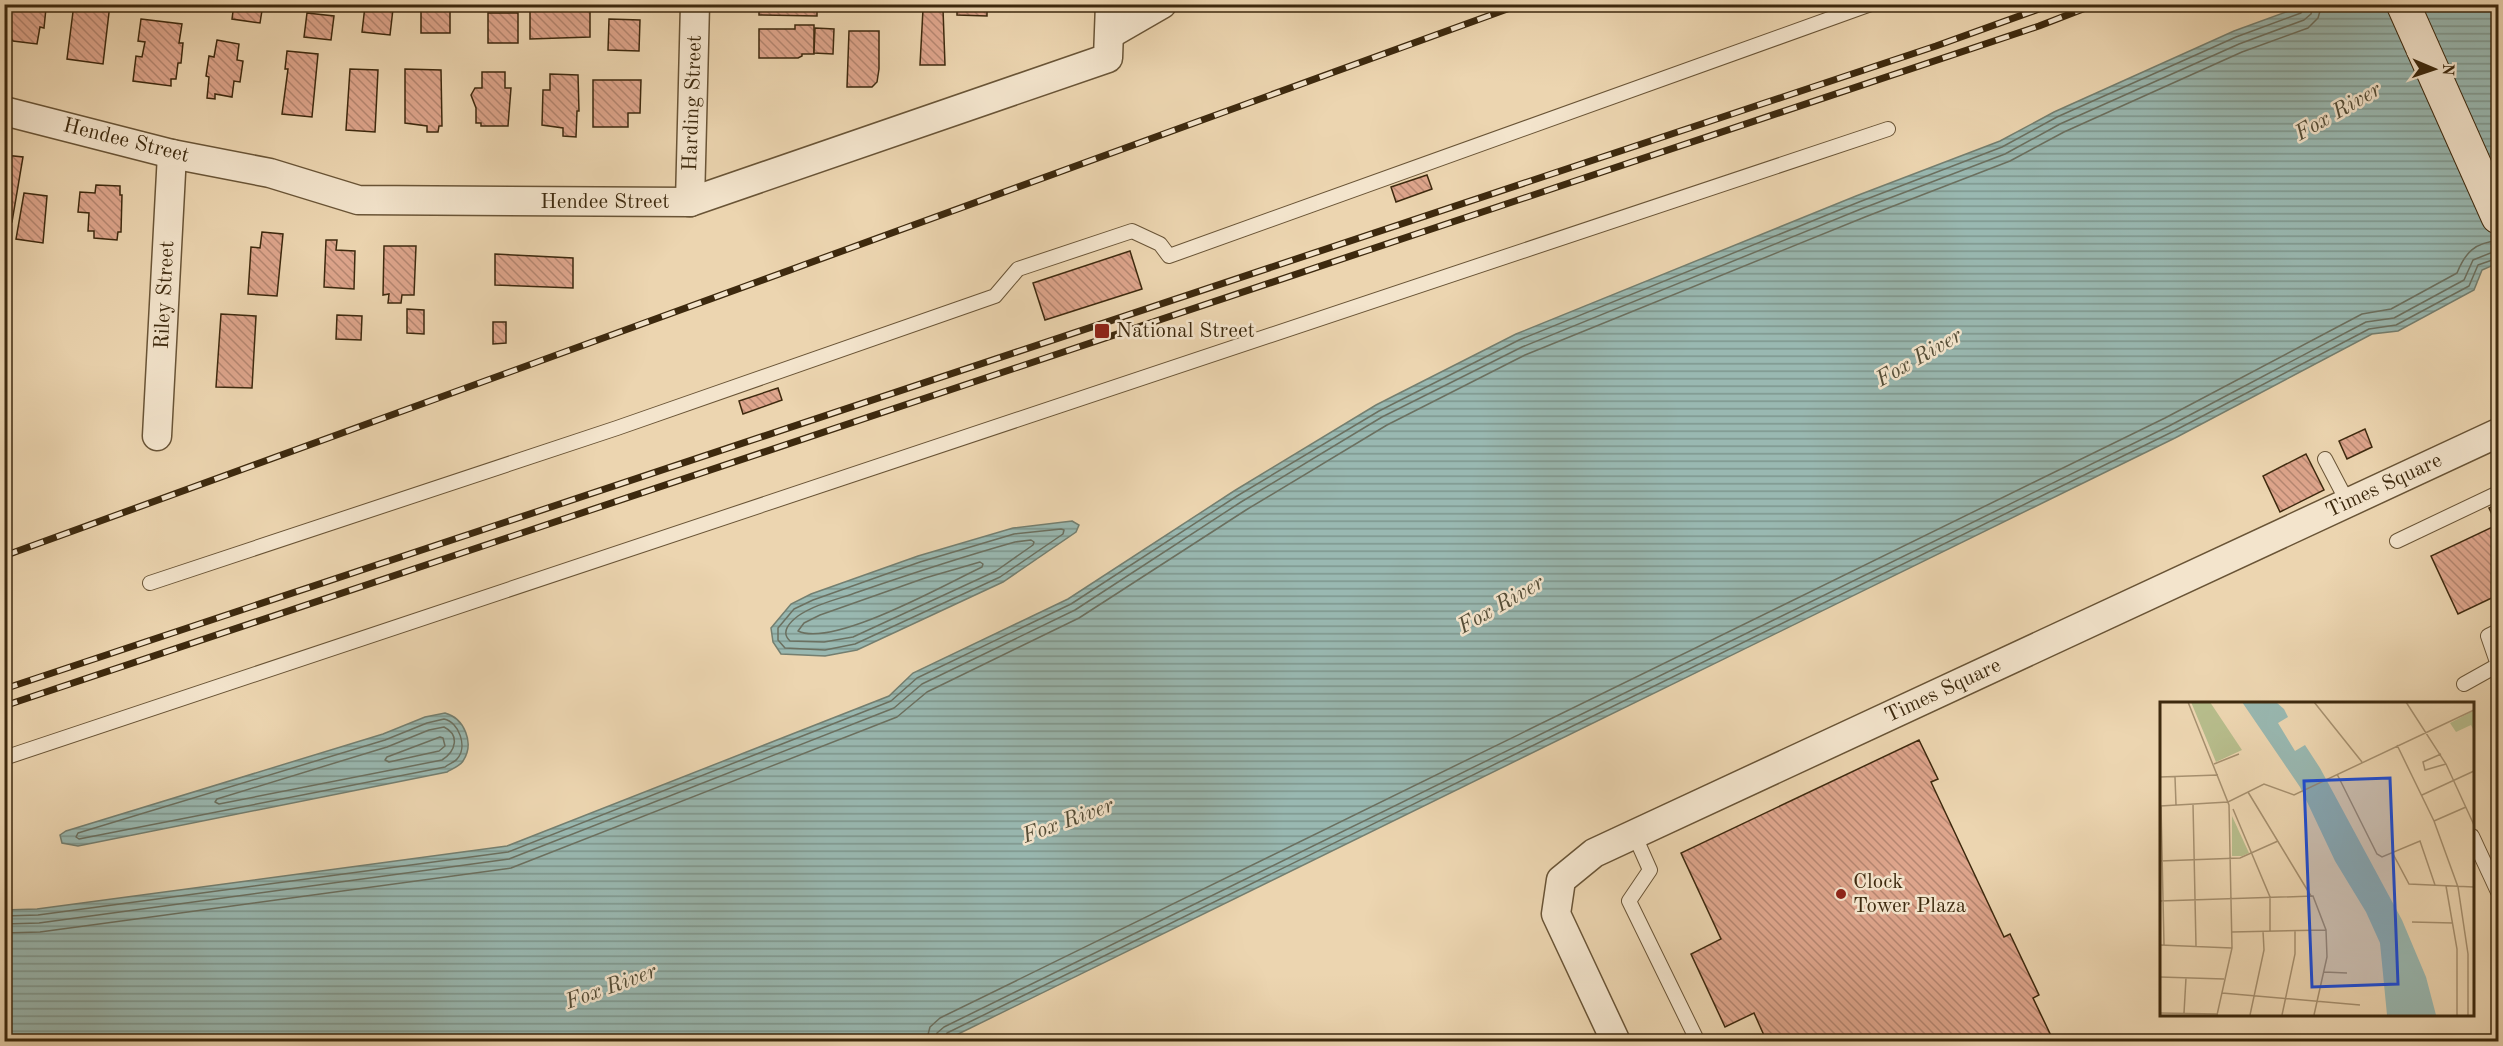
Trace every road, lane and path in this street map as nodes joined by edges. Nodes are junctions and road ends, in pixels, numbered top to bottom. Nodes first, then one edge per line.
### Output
1 (695, 4) edge
2 (1110, 4) edge
3 (1162, 4) edge
4 (1871, 4) edge
5 (2403, 4) edge
6 (1110, 34) junction
7 (4, 111) edge
8 (1888, 129) dead end
9 (172, 154) junction
10 (690, 202) junction
11 (2499, 217) edge
12 (2499, 433) edge
13 (157, 436) dead end
14 (2325, 459) dead end
15 (2499, 493) edge
16 (2348, 503) junction
17 (2397, 541) dead end
18 (150, 583) dead end
19 (2499, 631) edge
20 (2498, 666) edge
21 (2464, 684) dead end
22 (4, 758) edge
23 (1634, 834) junction
24 (2473, 838) edge
25 (2499, 892) edge
26 (1608, 1039) edge
27 (1698, 1041) edge

1 - 10 street, Harding Street
2 - 6 street
3 - 6 street
4 - 18 lane
5 - 11 street
6 - 10 street, Hendee Street
7 - 9 street, Hendee Street
8 - 22 lane
9 - 10 street, Hendee Street
9 - 13 street, Riley Street
12 - 16 street, Times Square
14 - 16 lane
15 - 17 lane
16 - 23 street, Times Square
19 - 20 lane
20 - 21 lane
23 - 26 street, Times Square
23 - 27 lane
24 - 25 lane

